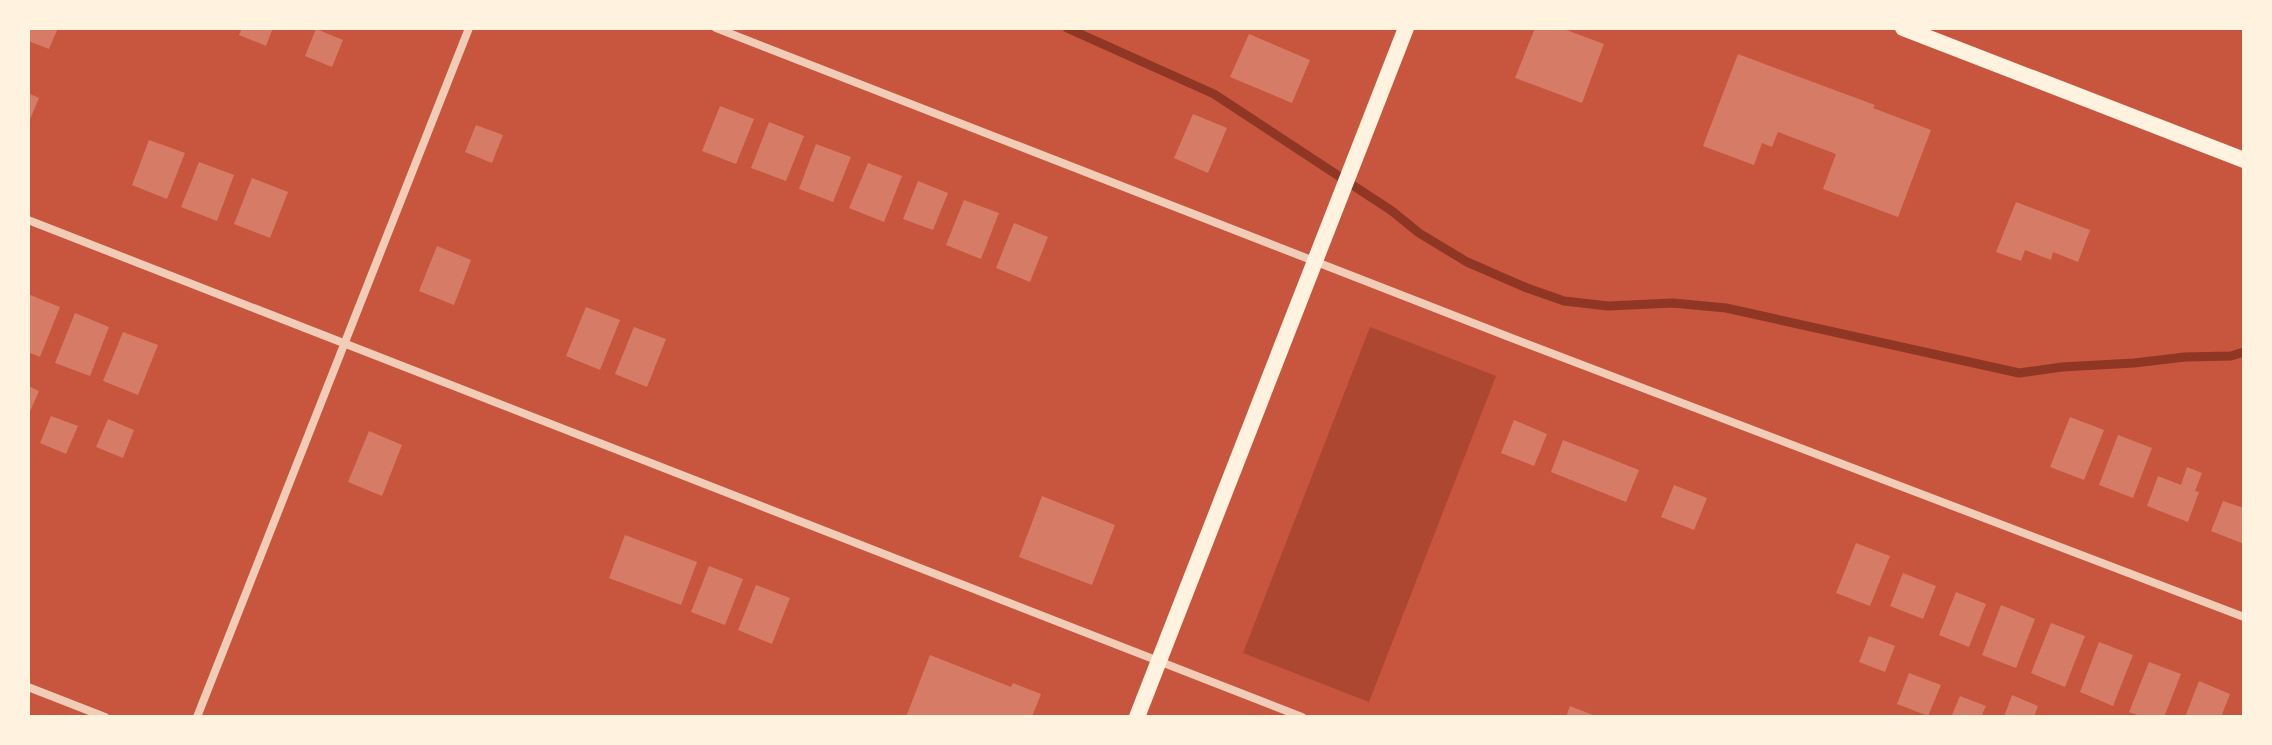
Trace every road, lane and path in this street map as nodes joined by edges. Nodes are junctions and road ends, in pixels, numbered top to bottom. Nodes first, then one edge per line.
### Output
1 (469, 28) edge
2 (716, 28) edge
3 (1406, 28) edge
4 (1903, 28) edge
5 (2244, 160) edge
6 (28, 220) edge
7 (1316, 261) junction
8 (345, 344) junction
9 (2244, 617) edge
10 (1158, 662) junction
11 (28, 687) edge
12 (105, 717) edge
13 (197, 717) edge
14 (1137, 717) edge
15 (1302, 717) edge

1 - 8 street
2 - 7 street
3 - 7 main road
4 - 5 main road
6 - 8 street
7 - 9 street
7 - 10 main road
8 - 10 street
8 - 13 street
10 - 14 main road
10 - 15 street
11 - 12 street

